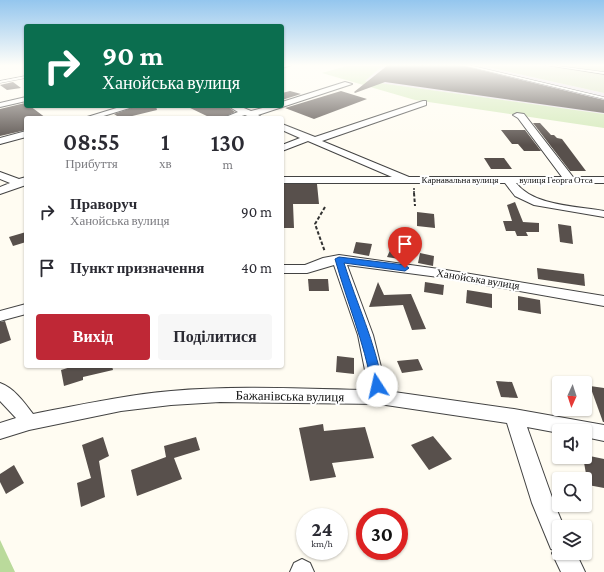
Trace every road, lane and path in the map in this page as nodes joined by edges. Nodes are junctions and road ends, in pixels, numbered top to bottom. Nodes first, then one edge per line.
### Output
1 (324, 92) edge
2 (578, 92) edge
3 (604, 98) edge
4 (24, 100) edge
5 (284, 104) edge
6 (423, 104) dead end
7 (0, 105) edge
8 (125, 108) edge
9 (237, 108) edge
10 (269, 108) edge
11 (248, 113) junction
12 (517, 115) dead end
13 (95, 116) edge
14 (235, 116) edge
15 (255, 116) edge
16 (284, 128) edge
17 (24, 135) edge
18 (311, 139) junction
19 (0, 141) edge
20 (284, 147) edge
21 (0, 175) edge
22 (284, 180) edge
23 (410, 180) junction
24 (508, 180) junction
25 (570, 180) junction
26 (604, 180) edge
27 (24, 181) edge
28 (0, 191) edge
29 (416, 206) dead end
30 (325, 207) dead end
31 (604, 214) edge
32 (334, 260) junction
33 (284, 269) edge
34 (604, 300) edge
35 (24, 310) edge
36 (0, 316) edge
37 (0, 390) edge
38 (379, 397) junction
39 (514, 417) junction
40 (29, 422) junction
41 (0, 432) edge
42 (604, 433) edge
43 (552, 524) edge
44 (567, 560) edge
45 (573, 572) edge

1 - 5 street
2 - 3 lane
4 - 7 street
6 - 18 street
8 - 13 street
9 - 11 street
10 - 11 street
11 - 14 street
11 - 15 street
12 - 25 street
16 - 18 street, Карнавальна вулиця
17 - 19 street
18 - 20 street
18 - 23 street, Карнавальна вулиця
21 - 27 street
22 - 23 street
23 - 24 street, Карнавальна вулиця
23 - 29 path
24 - 25 street, вулиця Георга Отса
24 - 31 street, Карнавальна вулиця
25 - 26 street, вулиця Георга Отса
27 - 28 street
30 - 32 path
32 - 33 street, Ханойська вулиця
32 - 34 street, Ханойська вулиця
32 - 38 street
35 - 36 street
37 - 40 street
38 - 39 street, Бажанівська вулиця
38 - 40 street, Бажанівська вулиця
39 - 42 street, Бажанівська вулиця
39 - 43 street
40 - 41 street, Бажанівська вулиця
44 - 45 street

